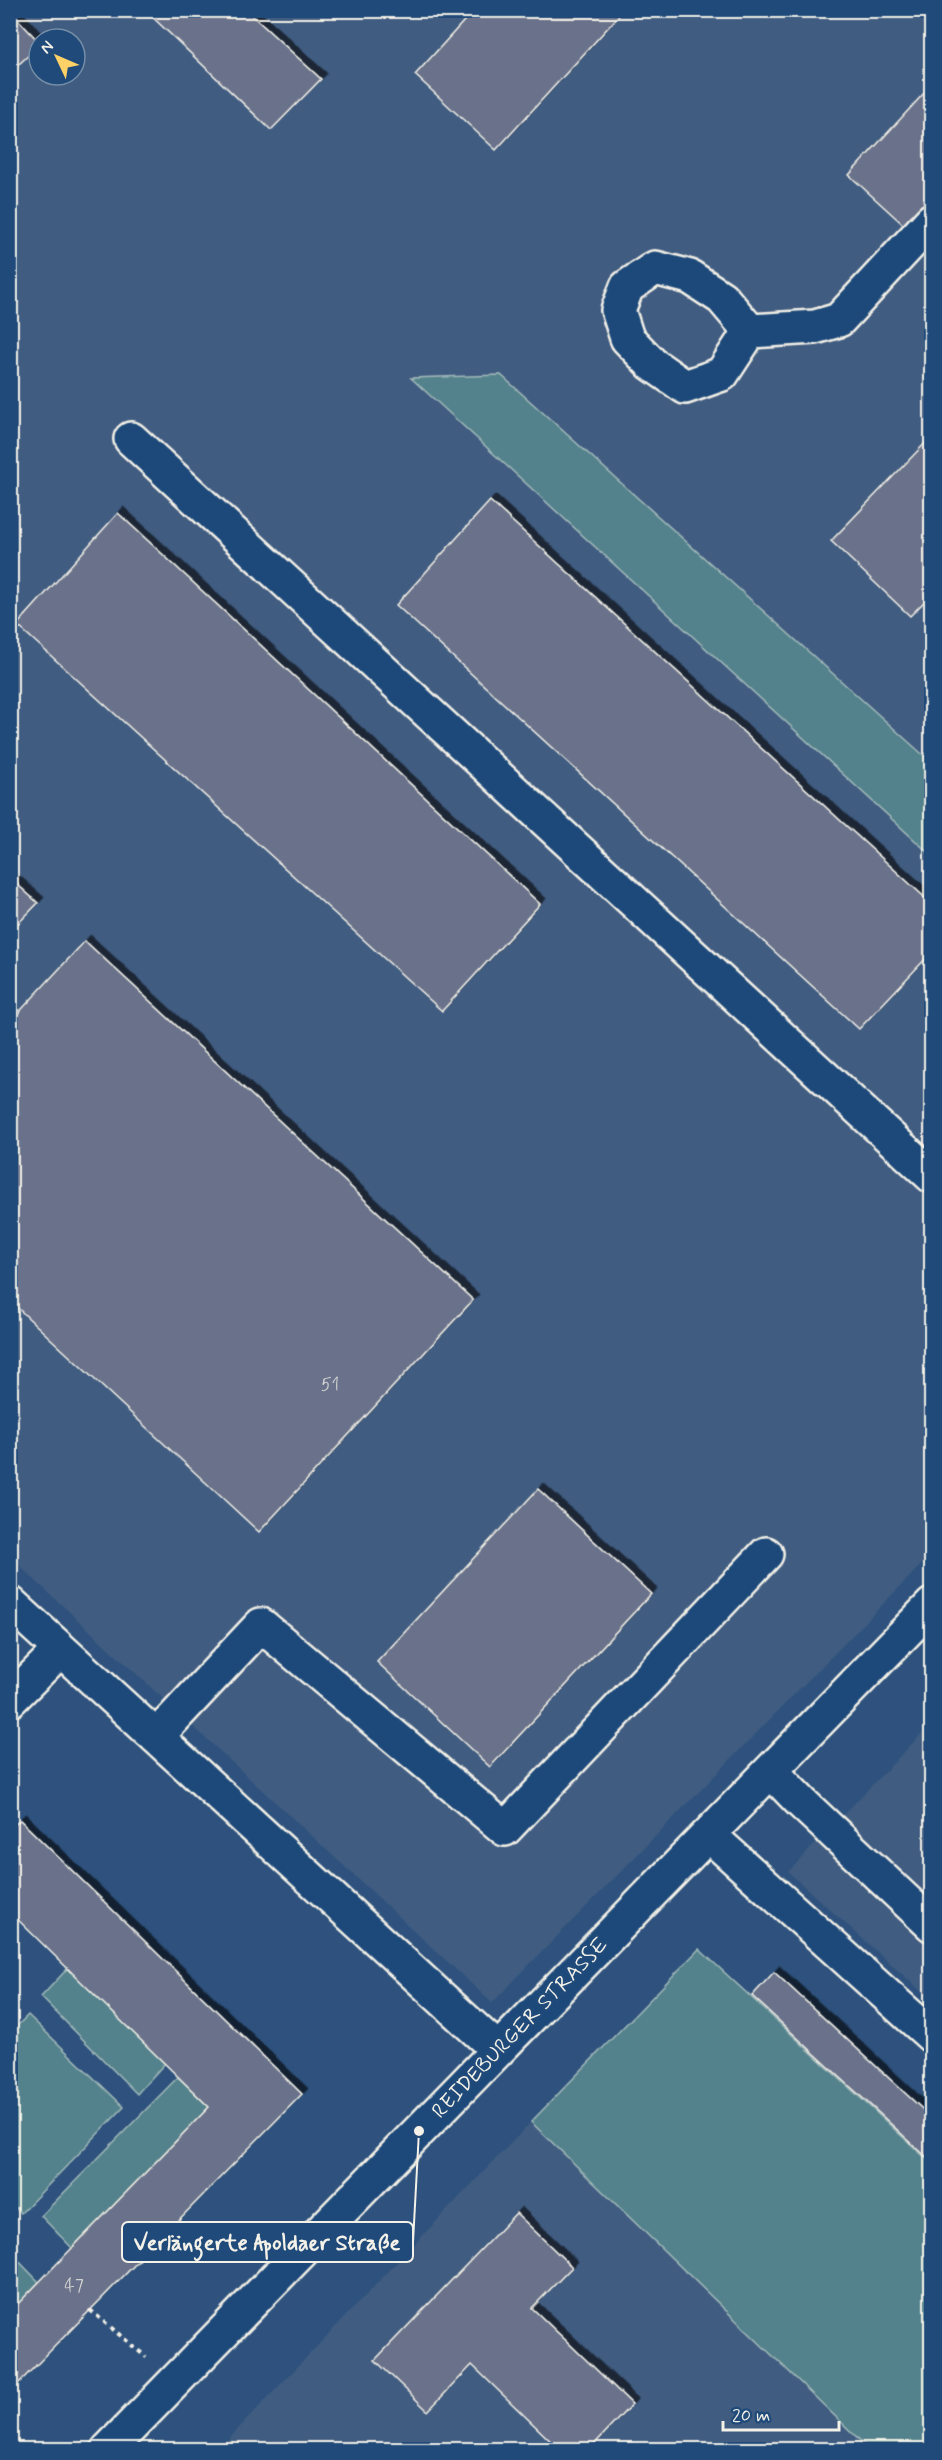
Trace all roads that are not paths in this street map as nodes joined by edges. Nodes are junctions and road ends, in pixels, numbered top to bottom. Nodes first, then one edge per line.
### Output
1 (932, 220) edge
2 (750, 331) dead end
3 (131, 439) dead end
4 (932, 1176) edge
5 (766, 1554) dead end
6 (10, 1603) edge
7 (932, 1605) edge
8 (60, 1650) junction
9 (10, 1700) edge
10 (156, 1737) junction
11 (771, 1771) junction
12 (709, 1835) junction
13 (932, 1925) edge
14 (932, 2036) edge
15 (498, 2050) junction
16 (108, 2450) edge

1 - 2 street
3 - 4 street
5 - 10 street
6 - 8 street
7 - 11 street, REIDEBURGER STRASSE
8 - 9 street
8 - 10 street
10 - 15 street
11 - 12 street, REIDEBURGER STRASSE
11 - 13 street
12 - 14 street
12 - 15 street, REIDEBURGER STRASSE
15 - 16 street, REIDEBURGER STRASSE

